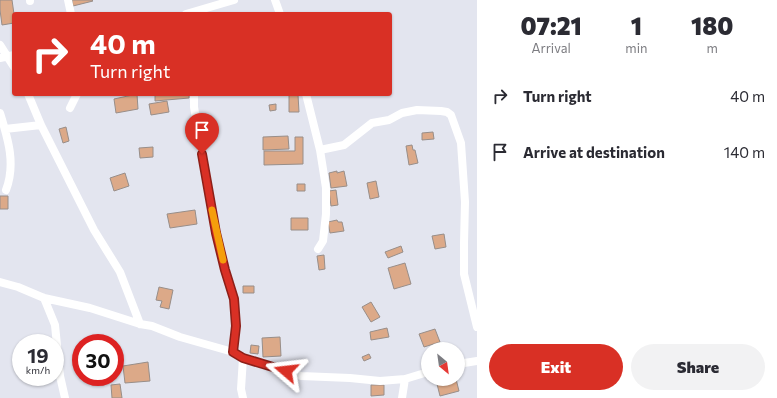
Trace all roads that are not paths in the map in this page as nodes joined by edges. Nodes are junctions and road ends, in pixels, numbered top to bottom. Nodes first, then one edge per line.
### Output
1 (68, 0) edge
2 (234, 0) edge
3 (275, 0) edge
4 (71, 12) edge
5 (193, 12) edge
6 (279, 12) edge
7 (0, 45) edge
8 (7, 56) edge
9 (29, 96) edge
10 (76, 96) edge
11 (194, 96) edge
12 (306, 96) edge
13 (70, 108) dead end
14 (0, 113) edge
15 (41, 125) junction
16 (5, 129) junction
17 (320, 150) junction
18 (6, 190) dead end
19 (318, 249) dead end
20 (0, 282) edge
21 (44, 298) junction
22 (140, 324) junction
23 (477, 327) edge
24 (233, 352) junction
25 (243, 358) junction
26 (477, 361) edge
27 (465, 363) edge
28 (421, 374) edge
29 (405, 379) junction
30 (65, 398) edge
31 (243, 398) edge
32 (402, 398) edge

1 - 4 street
2 - 5 street
3 - 6 street
7 - 8 street
9 - 15 street
10 - 13 street
11 - 24 street
12 - 17 street
14 - 16 street
15 - 16 street
15 - 22 street
16 - 18 street
17 - 19 street
17 - 23 street
20 - 21 street
21 - 22 street
21 - 30 street
22 - 24 street
24 - 25 street
25 - 29 street
25 - 31 street
26 - 27 street
28 - 29 street
29 - 32 street

